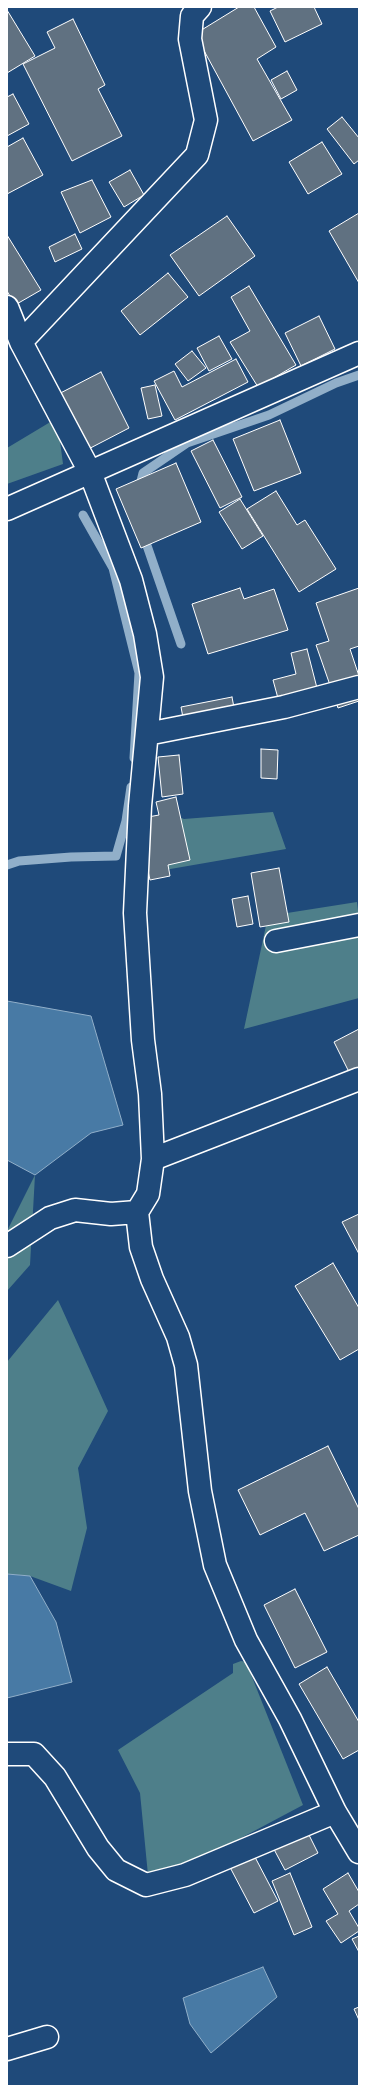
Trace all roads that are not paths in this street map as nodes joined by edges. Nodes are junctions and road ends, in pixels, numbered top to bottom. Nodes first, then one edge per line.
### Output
1 (192, 10) edge
2 (7, 307) edge
3 (21, 342) junction
4 (359, 353) edge
5 (90, 472) junction
6 (7, 509) edge
7 (359, 687) edge
8 (147, 734) junction
9 (359, 925) edge
10 (276, 941) dead end
11 (359, 1079) edge
12 (153, 1159) junction
13 (137, 1212) junction
14 (7, 1246) edge
15 (7, 1754) edge
16 (336, 1812) junction
17 (359, 1852) edge
18 (47, 2037) dead end
19 (7, 2049) edge

1 - 3 street
2 - 3 street
3 - 5 street
4 - 5 street
5 - 6 street
5 - 8 street
7 - 8 street
8 - 12 street
9 - 10 street
11 - 12 street
12 - 13 street
13 - 14 street
13 - 16 street
15 - 16 street
16 - 17 street
18 - 19 street

